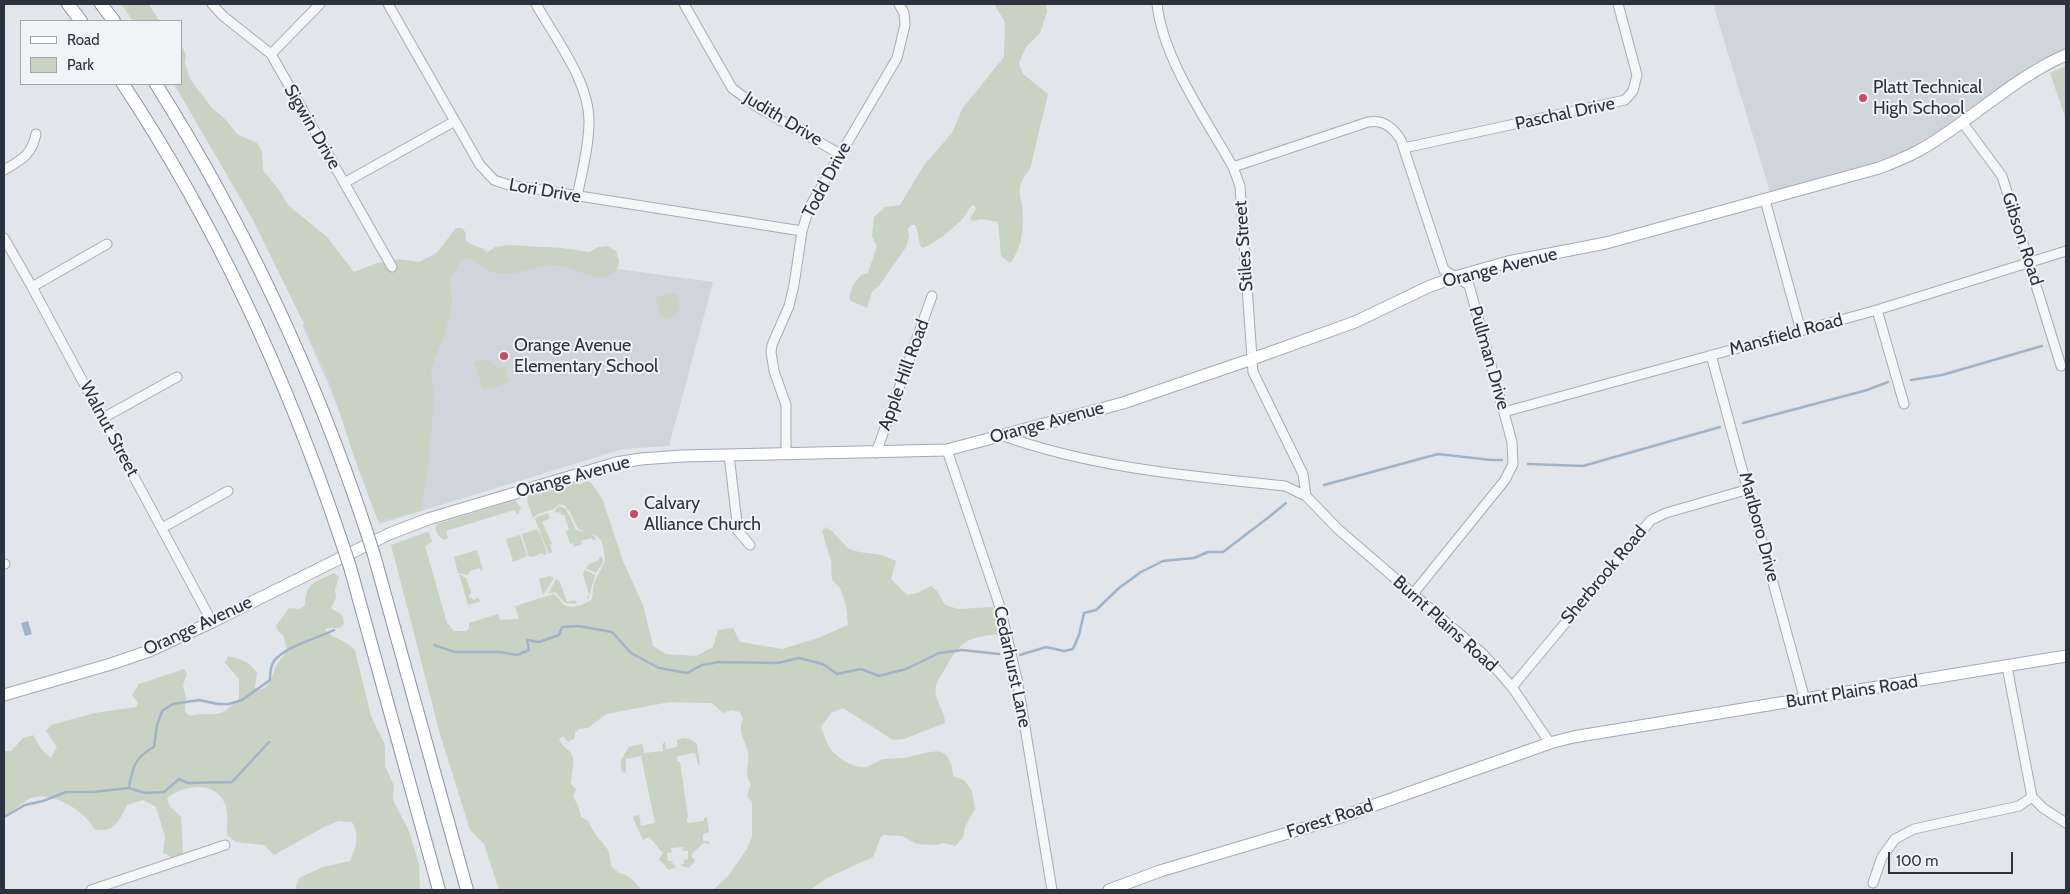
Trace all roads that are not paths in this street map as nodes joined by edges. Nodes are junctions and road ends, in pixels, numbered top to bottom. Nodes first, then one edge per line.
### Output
1 (68, 4) edge
2 (101, 4) edge
3 (212, 4) edge
4 (320, 4) edge
5 (388, 4) edge
6 (536, 4) edge
7 (684, 4) edge
8 (899, 4) edge
9 (1157, 4) edge
10 (1618, 4) edge
11 (79, 20) edge
12 (113, 20) edge
13 (271, 54) junction
14 (2066, 55) edge
15 (124, 85) edge
16 (157, 85) edge
17 (455, 121) junction
18 (1962, 122) junction
19 (36, 134) dead end
20 (1404, 148) junction
21 (840, 154) junction
22 (1233, 167) junction
23 (4, 170) edge
24 (344, 182) junction
25 (577, 197) junction
26 (1765, 200) junction
27 (802, 231) junction
28 (4, 238) edge
29 (107, 244) dead end
30 (2066, 251) edge
31 (2030, 262) junction
32 (392, 267) dead end
33 (1455, 277) junction
34 (32, 287) junction
35 (932, 296) dead end
36 (1877, 310) junction
37 (1801, 331) junction
38 (1711, 355) junction
39 (1252, 360) junction
40 (2061, 366) dead end
41 (177, 377) dead end
42 (1904, 404) dead end
43 (1504, 412) junction
44 (103, 418) junction
45 (1001, 435) junction
46 (947, 450) junction
47 (876, 453) junction
48 (786, 454) junction
49 (729, 455) junction
50 (1749, 489) junction
51 (228, 491) dead end
52 (1306, 496) junction
53 (162, 528) junction
54 (750, 546) dead end
55 (1413, 594) junction
56 (212, 622) junction
57 (2066, 656) edge
58 (2007, 667) junction
59 (1512, 687) junction
60 (4, 695) edge
61 (1805, 700) junction
62 (1550, 743) junction
63 (2032, 797) junction
64 (2066, 823) edge
65 (224, 845) dead end
66 (1873, 883) dead end
67 (91, 890) edge
68 (439, 890) edge
69 (467, 890) edge
70 (1052, 890) edge
71 (1109, 890) edge

1 - 11 highway
2 - 12 highway
3 - 13 street, Sigwin Drive
4 - 13 street
5 - 17 street, Lori Drive
6 - 25 street
7 - 21 street, Judith Drive
8 - 21 street, Todd Drive
9 - 22 street, Stiles Street
10 - 20 street, Paschal Drive
13 - 24 street, Sigwin Drive
14 - 18 main road, Orange Avenue
15 - 68 highway, bridge
16 - 69 highway, bridge
17 - 24 street
17 - 25 street, Lori Drive
18 - 26 main road, Orange Avenue
18 - 31 street, Gibson Road
19 - 23 street
20 - 22 street, Pullman Drive
20 - 33 street, Pullman Drive
21 - 27 street, Todd Drive
22 - 39 street, Stiles Street
24 - 32 street, Sigwin Drive
25 - 27 street, Lori Drive
26 - 33 main road, Orange Avenue
26 - 37 street
27 - 48 street, Todd Drive
28 - 34 street, Walnut Street
29 - 34 street
30 - 31 street, Mansfield Road
31 - 36 street, Mansfield Road
31 - 40 street, Gibson Road
33 - 39 main road, Orange Avenue
33 - 43 street, Pullman Drive
34 - 44 street, Walnut Street
35 - 47 street, Apple Hill Road
36 - 37 street, Mansfield Road
36 - 42 street
37 - 38 street, Mansfield Road
38 - 43 street, Mansfield Road
38 - 50 street, Marlboro Drive
39 - 45 main road, Orange Avenue
39 - 52 street, Stiles Street
41 - 44 street
43 - 55 street, Pullman Drive
44 - 53 street, Walnut Street
45 - 46 main road, Orange Avenue
45 - 52 street, Burnt Plains Road
46 - 47 main road, Orange Avenue
46 - 70 street, Cedarhurst Lane
47 - 48 main road, Orange Avenue
48 - 49 main road, Orange Avenue
49 - 54 street
49 - 56 main road, Orange Avenue
50 - 59 street, Sherbrook Road
50 - 61 street, Marlboro Drive
51 - 53 street
52 - 55 street, Burnt Plains Road
53 - 56 street, Walnut Street
55 - 59 street, Burnt Plains Road
56 - 60 main road, Orange Avenue
57 - 58 main road, Burnt Plains Road
58 - 61 main road, Burnt Plains Road
58 - 63 street
59 - 62 street, Burnt Plains Road
61 - 62 main road, Burnt Plains Road
62 - 71 main road, Forest Road
63 - 64 street
63 - 66 street
65 - 67 street

